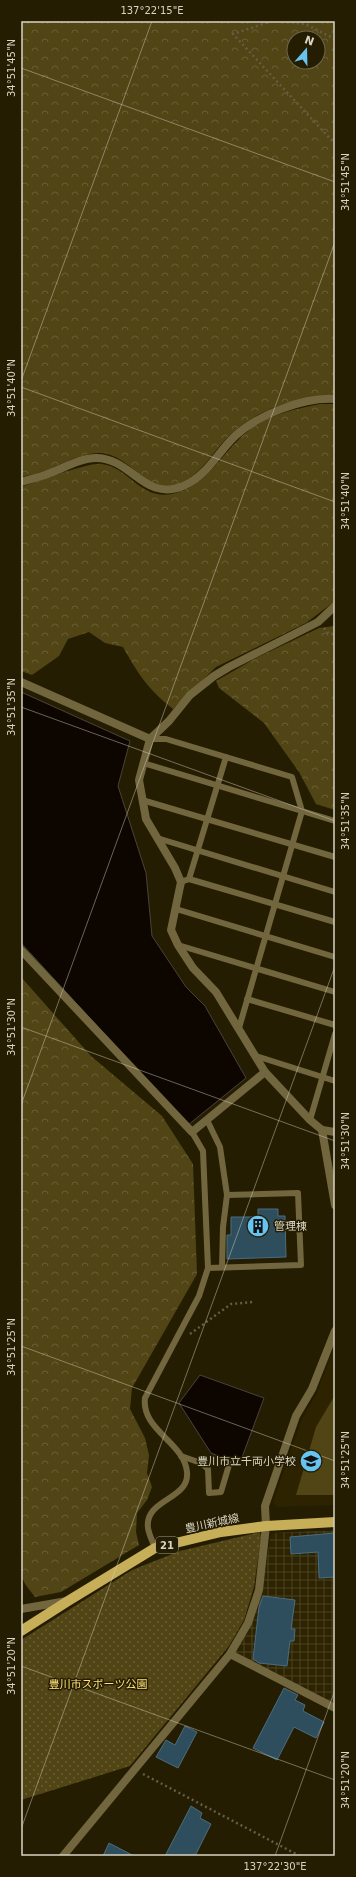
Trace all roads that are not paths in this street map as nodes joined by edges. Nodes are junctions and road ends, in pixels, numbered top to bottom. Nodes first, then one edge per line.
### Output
1 (335, 399) edge
2 (21, 482) edge
3 (335, 606) edge
4 (21, 682) edge
5 (150, 739) junction
6 (226, 757) junction
7 (143, 763) junction
8 (218, 785) junction
9 (142, 800) junction
10 (302, 811) junction
11 (208, 819) junction
12 (335, 821) edge
13 (157, 838) junction
14 (293, 844) junction
15 (198, 851) junction
16 (335, 857) edge
17 (283, 876) junction
18 (185, 881) junction
19 (335, 892) edge
20 (275, 905) junction
21 (176, 909) junction
22 (335, 922) edge
23 (266, 936) junction
24 (178, 945) junction
25 (21, 950) edge
26 (335, 958) edge
27 (256, 969) junction
28 (335, 992) edge
29 (247, 999) junction
30 (335, 1025) edge
31 (239, 1028) junction
32 (335, 1034) edge
33 (332, 1053) edge
34 (256, 1056) junction
35 (265, 1072) junction
36 (322, 1077) junction
37 (335, 1081) edge
38 (207, 1120) junction
39 (310, 1120) junction
40 (322, 1130) junction
41 (192, 1132) junction
42 (335, 1132) edge
43 (227, 1195) junction
44 (335, 1205) edge
45 (208, 1268) junction
46 (222, 1268) junction
47 (335, 1331) edge
48 (180, 1456) junction
49 (230, 1465) dead end
50 (335, 1522) edge
51 (266, 1526) junction
52 (155, 1548) junction
53 (68, 1600) junction
54 (21, 1609) edge
55 (21, 1631) edge
56 (230, 1654) junction
57 (335, 1708) edge
58 (63, 1856) edge

1 - 2 street
3 - 5 street
4 - 5 street
5 - 6 lane
5 - 7 street
6 - 8 lane
6 - 10 lane
7 - 8 lane
7 - 9 street
8 - 10 lane
8 - 11 lane
9 - 11 lane
9 - 13 street
10 - 12 lane
10 - 14 lane
11 - 14 lane
11 - 15 lane
13 - 15 lane
13 - 18 street
14 - 16 lane
14 - 17 lane
15 - 17 lane
15 - 18 lane
17 - 19 lane
17 - 20 lane
18 - 20 lane
18 - 21 street
20 - 22 lane
20 - 23 lane
21 - 23 lane
21 - 24 street
23 - 26 lane
23 - 27 lane
24 - 27 lane
24 - 31 street
25 - 41 street
27 - 28 lane
27 - 29 lane
29 - 30 lane
29 - 31 lane
31 - 34 street
32 - 33 lane
33 - 36 lane
34 - 35 street
34 - 36 lane
35 - 38 street
35 - 39 street
36 - 37 lane
36 - 39 lane
38 - 41 street
38 - 43 lane
39 - 40 street
40 - 42 street
40 - 44 street
41 - 45 lane
43 - 46 lane
43 - 46 lane
45 - 46 lane
45 - 48 lane
47 - 51 street
48 - 49 lane
48 - 52 lane
50 - 51 main road, 豊川新城線 / 21
51 - 52 main road, 豊川新城線 / 21
51 - 56 street
52 - 53 main road, 豊川新城線 / 21
53 - 54 street
53 - 55 main road, 豊川新城線 / 21
56 - 57 street
56 - 58 street

